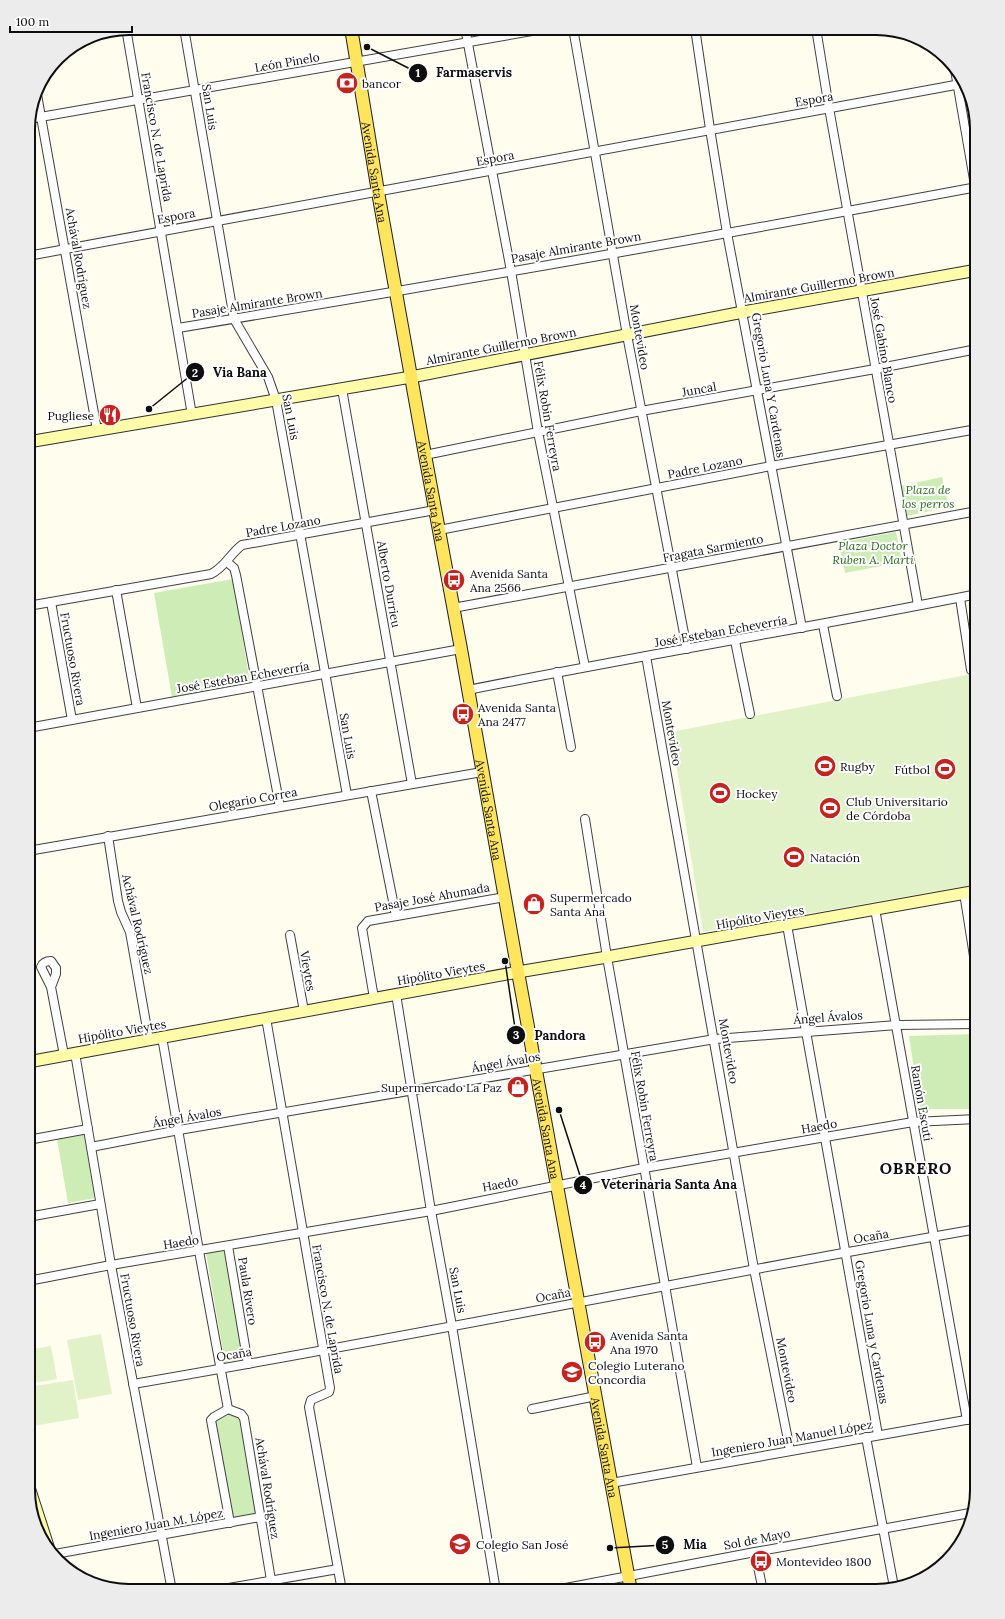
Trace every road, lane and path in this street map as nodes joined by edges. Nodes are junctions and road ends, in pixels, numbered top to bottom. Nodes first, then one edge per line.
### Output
1 (127, 35) edge
2 (185, 35) edge
3 (353, 35) edge
4 (466, 35) edge
5 (508, 35) edge
6 (573, 35) edge
7 (696, 35) edge
8 (817, 35) edge
9 (467, 42) junction
10 (357, 62) junction
11 (956, 81) edge
12 (957, 85) junction
13 (195, 90) junction
14 (139, 100) junction
15 (39, 104) edge
16 (828, 108) junction
17 (41, 117) junction
18 (36, 118) edge
19 (710, 129) junction
20 (595, 152) junction
21 (970, 155) edge
22 (492, 171) junction
23 (970, 188) edge
24 (378, 192) junction
25 (847, 211) junction
26 (216, 221) junction
27 (161, 231) junction
28 (728, 233) junction
29 (65, 249) junction
30 (613, 253) junction
31 (35, 255) edge
32 (511, 271) junction
33 (970, 271) edge
34 (862, 291) junction
35 (396, 292) junction
36 (743, 312) junction
37 (234, 318) junction
38 (178, 328) junction
39 (627, 335) junction
40 (970, 349) edge
41 (524, 354) junction
42 (875, 369) junction
43 (411, 377) junction
44 (342, 389) junction
45 (757, 390) junction
46 (276, 400) junction
47 (641, 412) junction
48 (192, 415) junction
49 (97, 430) junction
50 (970, 430) edge
51 (538, 432) junction
52 (35, 441) edge
53 (888, 445) junction
54 (425, 455) junction
55 (771, 466) junction
56 (655, 489) junction
57 (553, 509) junction
58 (435, 510) junction
59 (970, 512) edge
60 (366, 523) junction
61 (903, 525) junction
62 (439, 530) junction
63 (300, 535) junction
64 (787, 547) junction
65 (227, 562) junction
66 (672, 568) junction
67 (568, 588) junction
68 (116, 590) junction
69 (970, 596) edge
70 (960, 598) junction
71 (51, 602) junction
72 (35, 605) edge
73 (918, 605) junction
74 (453, 608) junction
75 (823, 625) junction
76 (802, 628) junction
77 (735, 641) junction
78 (461, 649) junction
79 (687, 649) junction
80 (646, 656) junction
81 (390, 662) junction
82 (970, 663) edge
83 (585, 667) junction
84 (557, 672) junction
85 (325, 674) junction
86 (257, 686) junction
87 (468, 690) junction
88 (837, 696) dead end
89 (137, 708) junction
90 (750, 714) dead end
91 (72, 720) junction
92 (35, 727) edge
93 (571, 747) dead end
94 (482, 772) junction
95 (412, 784) junction
96 (371, 792) junction
97 (347, 795) junction
98 (280, 807) junction
99 (585, 819) dead end
100 (108, 836) junction
101 (35, 849) edge
102 (970, 893) edge
103 (964, 894) junction
104 (504, 897) junction
105 (875, 909) junction
106 (396, 916) junction
107 (787, 925) junction
108 (970, 931) edge
109 (290, 935) dead end
110 (697, 941) junction
111 (607, 957) junction
112 (518, 972) junction
113 (51, 987) dead end
114 (396, 994) junction
115 (374, 998) junction
116 (304, 1011) junction
117 (266, 1018) junction
118 (970, 1024) edge
119 (897, 1025) junction
120 (805, 1031) junction
121 (162, 1037) junction
122 (714, 1039) junction
123 (149, 1040) junction
124 (624, 1053) junction
125 (70, 1054) junction
126 (35, 1061) edge
127 (536, 1069) junction
128 (412, 1090) junction
129 (282, 1112) junction
130 (970, 1120) edge
131 (913, 1122) junction
132 (88, 1129) junction
133 (179, 1130) junction
134 (825, 1137) junction
135 (35, 1139) edge
136 (91, 1147) junction
137 (734, 1153) junction
138 (644, 1168) junction
139 (557, 1185) junction
140 (100, 1204) junction
141 (431, 1210) junction
142 (35, 1216) edge
143 (970, 1230) edge
144 (303, 1233) junction
145 (933, 1237) junction
146 (228, 1246) junction
147 (199, 1251) junction
148 (846, 1252) junction
149 (111, 1265) junction
150 (754, 1269) junction
151 (35, 1280) edge
152 (665, 1286) junction
153 (579, 1302) junction
154 (452, 1326) junction
155 (323, 1350) junction
156 (248, 1364) junction
157 (220, 1369) junction
158 (133, 1384) junction
159 (596, 1396) junction
160 (228, 1409) junction
161 (532, 1409) dead end
162 (970, 1419) edge
163 (967, 1420) junction
164 (878, 1436) junction
165 (866, 1437) junction
166 (790, 1450) junction
167 (697, 1467) junction
168 (611, 1483) junction
169 (967, 1514) edge
170 (260, 1517) junction
171 (230, 1523) junction
172 (883, 1528) junction
173 (161, 1536) junction
174 (755, 1552) junction
175 (59, 1553) edge
176 (338, 1569) junction
177 (629, 1577) junction
178 (271, 1580) junction
179 (893, 1582) edge
180 (171, 1584) edge
181 (249, 1584) edge
182 (341, 1584) edge
183 (495, 1584) edge
184 (590, 1584) edge
185 (630, 1584) edge
186 (762, 1584) edge

1 - 14 street, Francisco N. de Laprida
2 - 13 street, San Luis
3 - 10 main road, Avenida Santa Ana
4 - 9 street, Félix Robin Ferreyra
5 - 9 street, León Pinelo
6 - 20 street, Montevideo
7 - 19 street, Gregorio Luna Y Cardenas
8 - 16 street, José Gabino Blanco
9 - 10 street, León Pinelo
9 - 22 street, Félix Robin Ferreyra
10 - 13 street, León Pinelo
10 - 24 main road, Avenida Santa Ana
11 - 12 street
12 - 16 street, Espora
12 - 21 street
13 - 14 street, León Pinelo
13 - 26 street, San Luis
14 - 17 street, León Pinelo
14 - 27 street, Francisco N. de Laprida
15 - 17 street, Achával Rodríguez
16 - 19 street, Espora
16 - 25 street, José Gabino Blanco
17 - 18 street, León Pinelo
17 - 29 street, Achával Rodríguez
19 - 20 street, Espora
19 - 28 street, Gregorio Luna Y Cardenas
20 - 22 street, Espora
20 - 30 street, Montevideo
22 - 24 street, Espora
22 - 32 street, Félix Robin Ferreyra
23 - 25 street, Pasaje Almirante Brown
24 - 26 street, Espora
24 - 35 main road, Avenida Santa Ana
25 - 28 street, Pasaje Almirante Brown
25 - 34 street, José Gabino Blanco
26 - 27 street, Espora
26 - 37 street, San Luis
27 - 29 street, Espora
27 - 38 street, Francisco N. de Laprida
28 - 30 street, Pasaje Almirante Brown
28 - 36 street, Gregorio Luna Y Cardenas
29 - 31 street, Espora
29 - 49 street, Achával Rodríguez
30 - 32 street, Pasaje Almirante Brown
30 - 39 street, Montevideo
32 - 35 street, Pasaje Almirante Brown
32 - 41 street, Félix Robin Ferreyra
33 - 34 street, Almirante Guillermo Brown
34 - 36 street, Almirante Guillermo Brown
34 - 42 street, José Gabino Blanco
35 - 37 street, Pasaje Almirante Brown
35 - 43 main road, Avenida Santa Ana
36 - 39 street, Almirante Guillermo Brown
36 - 45 street, Gregorio Luna Y Cardenas
37 - 38 street, Pasaje Almirante Brown
37 - 46 street, San Luis
38 - 48 street, Francisco N. de Laprida
39 - 41 street, Almirante Guillermo Brown
39 - 47 street, Montevideo
40 - 42 street, Juncal
41 - 43 street, Almirante Guillermo Brown
41 - 51 street, Félix Robin Ferreyra
42 - 45 street, Juncal
42 - 53 street, José Gabino Blanco
43 - 44 street, Almirante Guillermo Brown
43 - 54 main road, Avenida Santa Ana
44 - 46 street, Almirante Guillermo Brown
44 - 60 street, Alberto Durrieu
45 - 47 street, Juncal
45 - 55 street, Gregorio Luna Y Cardenas
46 - 48 street, Almirante Guillermo Brown
46 - 63 street, San Luis
47 - 51 street, Juncal
47 - 56 street, Montevideo
48 - 49 street, Almirante Guillermo Brown
49 - 52 street, Almirante Guillermo Brown
50 - 53 street, Padre Lozano
51 - 54 street, Juncal
51 - 57 street, Félix Robin Ferreyra
53 - 55 street, Padre Lozano
53 - 61 street, José Gabino Blanco
54 - 58 main road, Avenida Santa Ana
55 - 56 street, Padre Lozano
55 - 64 street, Gregorio Luna Y Cardenas
56 - 57 street, Padre Lozano
56 - 66 street, Montevideo
57 - 62 street, Padre Lozano
57 - 67 street, Félix Robin Ferreyra
58 - 60 street, Padre Lozano
58 - 62 main road, Avenida Santa Ana
59 - 61 street, Fragata Sarmiento
60 - 63 street, Padre Lozano
60 - 81 street, Alberto Durrieu
61 - 64 street, Fragata Sarmiento
61 - 73 street, José Gabino Blanco
62 - 74 main road, Avenida Santa Ana
63 - 65 street, Padre Lozano
63 - 85 street, San Luis
64 - 66 street, Fragata Sarmiento
64 - 76 street, Gregorio Luna Y Cardenas
65 - 68 street, Padre Lozano
65 - 86 street
66 - 67 street, Fragata Sarmiento
66 - 79 street, Montevideo
67 - 74 street, Fragata Sarmiento
67 - 83 street, Félix Robin Ferreyra
68 - 71 street, Padre Lozano
68 - 89 street
69 - 70 street, José Esteban Echeverría
70 - 73 street, José Esteban Echeverría
70 - 82 street
71 - 72 street, Padre Lozano
71 - 91 street, Fructuoso Rivera
73 - 75 street, José Esteban Echeverría
74 - 78 main road, Avenida Santa Ana
75 - 76 street, José Esteban Echeverría
75 - 88 street
76 - 77 street, José Esteban Echeverría
77 - 79 street, José Esteban Echeverría
77 - 90 street
78 - 81 street, José Esteban Echeverría
78 - 87 main road, Avenida Santa Ana
79 - 80 street, José Esteban Echeverría
80 - 83 street, José Esteban Echeverría
80 - 110 street, Montevideo
81 - 85 street, José Esteban Echeverría
81 - 95 street, Alberto Durrieu
83 - 84 street, José Esteban Echeverría
84 - 87 street, José Esteban Echeverría
84 - 93 street
85 - 86 street, José Esteban Echeverría
85 - 97 street, San Luis
86 - 89 street, José Esteban Echeverría
86 - 98 street
87 - 94 main road, Avenida Santa Ana
89 - 91 street, José Esteban Echeverría
91 - 92 street, José Esteban Echeverría
94 - 95 street, Olegario Correa
94 - 104 main road, Avenida Santa Ana
95 - 96 street, Olegario Correa
96 - 97 street, Olegario Correa
96 - 106 street
97 - 98 street, Olegario Correa
98 - 100 street, Olegario Correa
99 - 111 street, Félix Robin Ferreyra
100 - 101 street, Olegario Correa
100 - 123 street, Achával Rodríguez
102 - 103 street, Hipólito Vieytes
103 - 105 street, Hipólito Vieytes
103 - 108 street
104 - 106 street, Pasaje José Ahumada
104 - 112 main road, Avenida Santa Ana
105 - 107 street, Hipólito Vieytes
105 - 119 street, Ramón Escuti
106 - 115 street, Pasaje José Ahumada
107 - 110 street, Hipólito Vieytes
107 - 120 street, Gregorio Luna y Cardenas
109 - 116 street, Vieytes
110 - 111 street, Hipólito Vieytes
110 - 122 street, Montevideo
111 - 112 street, Hipólito Vieytes
111 - 124 street, Félix Robin Ferreyra
112 - 114 street, Hipólito Vieytes
112 - 127 main road, Avenida Santa Ana
113 - 125 street, Fructuoso Rivera
114 - 115 street, Hipólito Vieytes
114 - 128 street, San Luis
115 - 116 street, Hipólito Vieytes
116 - 117 street, Hipólito Vieytes
117 - 121 street, Hipólito Vieytes
117 - 129 street, Francisco N. de Laprida
118 - 119 street, Ángel Ávalos
119 - 120 street, Ángel Ávalos
119 - 131 street, Ramón Escuti
120 - 122 street, Ángel Ávalos
120 - 134 street, Gregorio Luna y Cardenas
121 - 123 street, Hipólito Vieytes
121 - 133 street
122 - 124 street, Ángel Ávalos
122 - 137 street, Montevideo
123 - 125 street, Hipólito Vieytes
124 - 127 street, Ángel Ávalos
124 - 138 street, Félix Robin Ferreyra
125 - 126 street, Hipólito Vieytes
125 - 132 street, Fructuoso Rivera
127 - 128 street, Ángel Ávalos
127 - 139 main road, Avenida Santa Ana
128 - 129 street, Ángel Ávalos
128 - 141 street, San Luis
129 - 133 street, Ángel Ávalos
129 - 144 street, Francisco N. de Laprida
130 - 131 street, Haedo
131 - 134 street, Haedo
131 - 145 street, Ramón Escuti
132 - 135 street
132 - 136 street, Fructuoso Rivera
133 - 136 street, Ángel Ávalos
133 - 147 street
134 - 137 street, Haedo
134 - 148 street, Gregorio Luna y Cardenas
136 - 140 street, Fructuoso Rivera
137 - 138 street, Haedo
137 - 150 street, Montevideo
138 - 139 street, Haedo
138 - 152 street, Félix Robin Ferreyra
139 - 141 street, Haedo
139 - 153 main road, Avenida Santa Ana
140 - 142 street
140 - 149 street, Fructuoso Rivera
141 - 144 street, Haedo
141 - 154 street, San Luis
143 - 145 street, Ocaña
144 - 146 street, Haedo
144 - 155 street, Francisco N. de Laprida
145 - 148 street, Ocaña
145 - 163 street, Ramón Escuti
146 - 147 street, Haedo
146 - 156 street, Paula Rivero
147 - 149 street, Haedo
147 - 157 street
148 - 150 street, Ocaña
148 - 164 street, Gregorio Luna y Cardenas
149 - 151 street, Haedo
149 - 158 street, Fructuoso Rivera
150 - 152 street, Ocaña
150 - 166 street, Montevideo
152 - 153 street, Ocaña
152 - 167 street, Félix Robin Ferreyra
153 - 154 street, Ocaña
153 - 159 main road, Avenida Santa Ana
154 - 155 street, Ocaña
154 - 183 street, San Luis
155 - 156 street, Ocaña
155 - 176 street, Francisco N. de Laprida
156 - 157 street, Ocaña
157 - 158 street, Ocaña
157 - 160 street
158 - 173 street, Fructuoso Rivera
159 - 161 street
159 - 168 main road, Avenida Santa Ana
160 - 170 street, Achával Rodríguez
160 - 171 street
162 - 163 street, Ingeniero Juan Manuel López
163 - 164 street, Ingeniero Juan Manuel López
164 - 165 street, Ingeniero Juan Manuel López
165 - 166 street, Ingeniero Juan Manuel López
165 - 172 street
166 - 167 street, Ingeniero Juan Manuel López
167 - 168 street, Ingeniero Juan Manuel López
168 - 177 main road, Avenida Santa Ana
169 - 172 street, Sol de Mayo
170 - 171 street, Ingeniero Juan M. López
170 - 178 street, Achával Rodríguez
171 - 173 street, Ingeniero Juan M. López
172 - 174 street, Sol de Mayo
172 - 179 street
173 - 175 street, Ingeniero Juan M. López
173 - 180 street, Fructuoso Rivera
174 - 177 street, Sol de Mayo
174 - 186 street
176 - 178 street
176 - 182 street, Francisco N. de Laprida
177 - 184 street, Sol de Mayo
177 - 185 main road, Avenida Santa Ana
178 - 181 street

